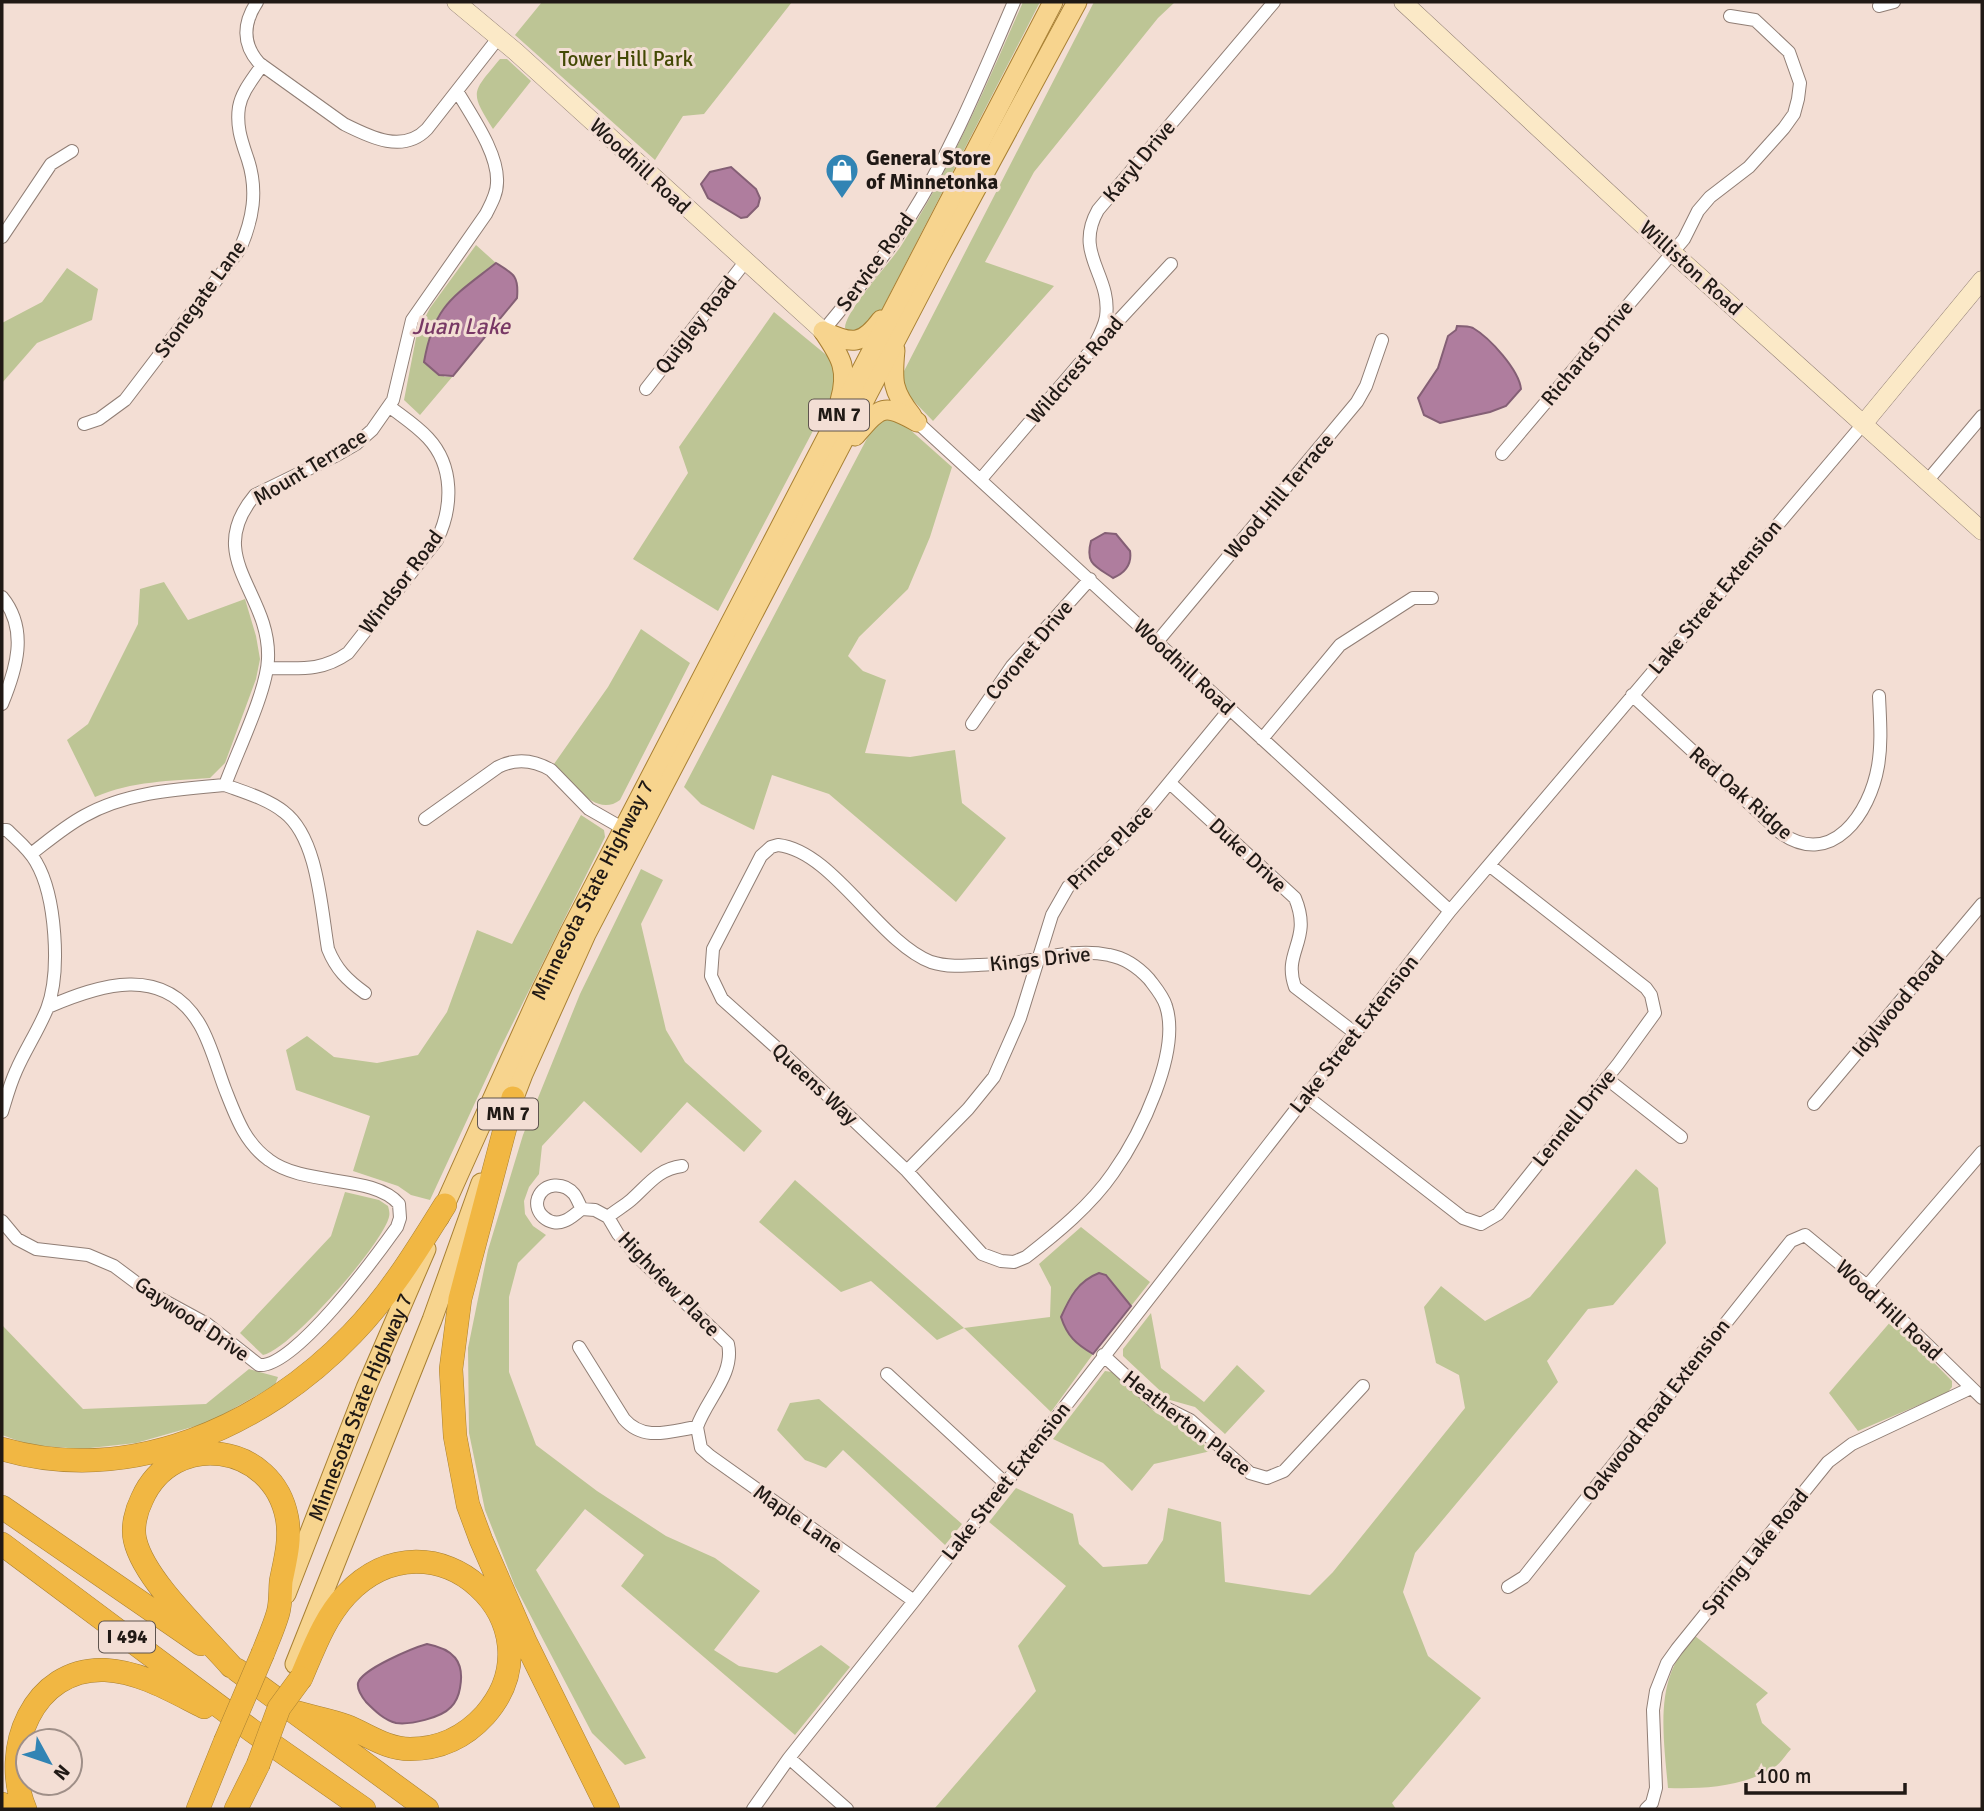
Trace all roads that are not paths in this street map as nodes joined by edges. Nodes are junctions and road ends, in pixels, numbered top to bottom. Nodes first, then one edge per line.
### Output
1 (257, 2) edge
2 (456, 2) edge
3 (1014, 2) edge
4 (1053, 2) edge
5 (1077, 2) edge
6 (1274, 2) edge
7 (1403, 2) edge
8 (1894, 2) edge
9 (1879, 6) dead end
10 (1730, 16) dead end
11 (499, 37) junction
12 (262, 65) junction
13 (457, 90) junction
14 (72, 151) dead end
15 (2, 237) edge
16 (1672, 252) junction
17 (745, 262) junction
18 (1171, 264) dead end
19 (1982, 280) edge
20 (905, 288) junction
21 (823, 331) junction
22 (1382, 340) dead end
23 (896, 343) junction
24 (1093, 348) junction
25 (646, 389) dead end
26 (390, 407) junction
27 (1982, 416) edge
28 (917, 422) junction
29 (1864, 423) junction
30 (84, 424) dead end
31 (837, 435) junction
32 (1502, 454) dead end
33 (981, 479) junction
34 (1928, 480) junction
35 (1982, 531) edge
36 (1090, 579) junction
37 (2, 597) edge
38 (1432, 598) dead end
39 (1157, 642) junction
40 (268, 668) junction
41 (1632, 695) junction
42 (1879, 696) dead end
43 (2, 704) edge
44 (1229, 710) junction
45 (972, 724) dead end
46 (1262, 738) junction
47 (1170, 783) junction
48 (225, 785) junction
49 (425, 819) dead end
50 (4, 826) edge
51 (624, 829) junction
52 (771, 847) joint
53 (31, 854) junction
54 (1489, 865) junction
55 (1982, 904) edge
56 (1450, 911) junction
57 (1040, 958) junction
58 (365, 993) dead end
59 (48, 1007) junction
60 (1355, 1032) junction
61 (1606, 1078) junction
62 (1306, 1096) junction
63 (513, 1098) junction
64 (1814, 1104) dead end
65 (2, 1112) edge
66 (1681, 1137) dead end
67 (1982, 1152) edge
68 (682, 1166) dead end
69 (907, 1171) junction
70 (445, 1205) junction
71 (582, 1209) dead end
72 (608, 1217) junction
73 (2, 1221) edge
74 (1805, 1235) joint
75 (1036, 1250) joint
76 (1867, 1286) junction
77 (579, 1347) dead end
78 (1103, 1355) junction
79 (887, 1374) dead end
80 (1363, 1386) dead end
81 (1971, 1388) junction
82 (1982, 1398) edge
83 (696, 1427) junction
84 (2, 1449) edge
85 (1004, 1482) junction
86 (2, 1507) edge
87 (2, 1544) edge
88 (1508, 1587) dead end
89 (914, 1601) junction
90 (279, 1611) junction
91 (231, 1666) junction
92 (297, 1675) junction
93 (287, 1710) junction
94 (251, 1730) junction
95 (789, 1758) junction
96 (305, 1766) junction
97 (214, 1769) junction
98 (2, 1804) edge
99 (5, 1809) edge
100 (25, 1809) edge
101 (179, 1809) edge
102 (198, 1809) edge
103 (239, 1809) edge
104 (342, 1809) edge
105 (364, 1809) edge
106 (427, 1809) edge
107 (608, 1809) edge
108 (753, 1809) edge
109 (847, 1809) edge
110 (1646, 1809) edge

1 - 12 street
2 - 11 main road, Woodhill Road
3 - 21 street, Service Road
4 - 20 main road, Minnesota State Highway 7 / MN 7
5 - 23 main road, Minnesota State Highway 7 / MN 7
6 - 24 street, Karyl Drive
7 - 16 main road, Williston Road
8 - 9 street
10 - 16 street, Richards Drive
11 - 13 street
11 - 17 main road, Woodhill Road
12 - 13 street
12 - 30 street, Stonegate Lane
13 - 26 street, Mount Terrace
14 - 15 street
16 - 29 main road, Williston Road
16 - 32 street, Richards Drive
17 - 21 main road, Woodhill Road
17 - 25 street, Quigley Road
18 - 24 street, Wildcrest Road
19 - 29 main road, Lake Street Extension
20 - 21 main road
20 - 31 main road, Minnesota State Highway 7 / MN 7
21 - 31 main road
22 - 39 street, Wood Hill Terrace
23 - 28 main road
23 - 31 main road, Minnesota State Highway 7 / MN 7
24 - 33 street, Wildcrest Road
26 - 40 street, Mount Terrace
26 - 40 street, Windsor Road
27 - 34 street
28 - 31 main road
28 - 33 street, Woodhill Road
29 - 34 main road, Williston Road
29 - 41 street, Lake Street Extension
31 - 51 main road, Minnesota State Highway 7 / MN 7
31 - 63 main road, Minnesota State Highway 7 / MN 7
33 - 36 street, Woodhill Road
34 - 35 main road, Williston Road
36 - 39 street, Woodhill Road
36 - 45 street, Coronet Drive
37 - 43 street
38 - 46 street
39 - 44 street, Woodhill Road
40 - 48 street, Mount Terrace
41 - 42 street, Red Oak Ridge
41 - 54 street, Lake Street Extension
44 - 46 street, Woodhill Road
44 - 47 street, Prince Place
46 - 56 street, Woodhill Road
47 - 57 street, Prince Place
47 - 60 street, Duke Drive
48 - 53 street
48 - 58 street
49 - 51 street
50 - 53 street
51 - 70 main road, Minnesota State Highway 7 / MN 7
52 - 57 street, Kings Drive
52 - 69 street, Queens Way
53 - 59 street
54 - 56 street, Lake Street Extension
54 - 61 street, Lennell Drive
55 - 64 street, Idylwood Road
56 - 60 street, Lake Street Extension
57 - 69 street, Prince Place
57 - 75 street, Kings Drive
59 - 65 street
59 - 73 street, Gaywood Drive
60 - 62 street, Lake Street Extension
61 - 62 street, Lennell Drive
61 - 66 street
62 - 78 street, Lake Street Extension
63 - 92 main road, Minnesota State Highway 7 / MN 7
63 - 107 highway
67 - 76 street
68 - 72 street, Highview Place
69 - 75 street, Queens Way
70 - 84 highway
70 - 90 main road, Minnesota State Highway 7 / MN 7
71 - 72 street, Highview Place
72 - 83 street, Highview Place
74 - 76 street, Wood Hill Road
74 - 88 street, Oakwood Road Extension
76 - 81 street, Wood Hill Road
77 - 83 street
78 - 80 street, Heatherton Place
78 - 85 street, Lake Street Extension
79 - 85 street
81 - 82 street
81 - 110 street, Spring Lake Road
83 - 89 street, Maple Lane
85 - 89 street, Lake Street Extension
86 - 91 highway, I 494
87 - 94 highway, I 494
89 - 95 street, Lake Street Extension
90 - 91 highway
90 - 97 highway, Minnesota State Highway 7 / MN 7, bridge
91 - 93 highway, I 494
92 - 93 highway, bridge
92 - 93 highway
93 - 103 highway, bridge
93 - 106 highway, I 494
94 - 96 highway, I 494
94 - 100 highway
95 - 108 street, Lake Street Extension
95 - 109 street
96 - 104 highway
96 - 105 highway, I 494
97 - 101 highway
97 - 102 highway, Minnesota State Highway 7 / MN 7
98 - 99 highway

